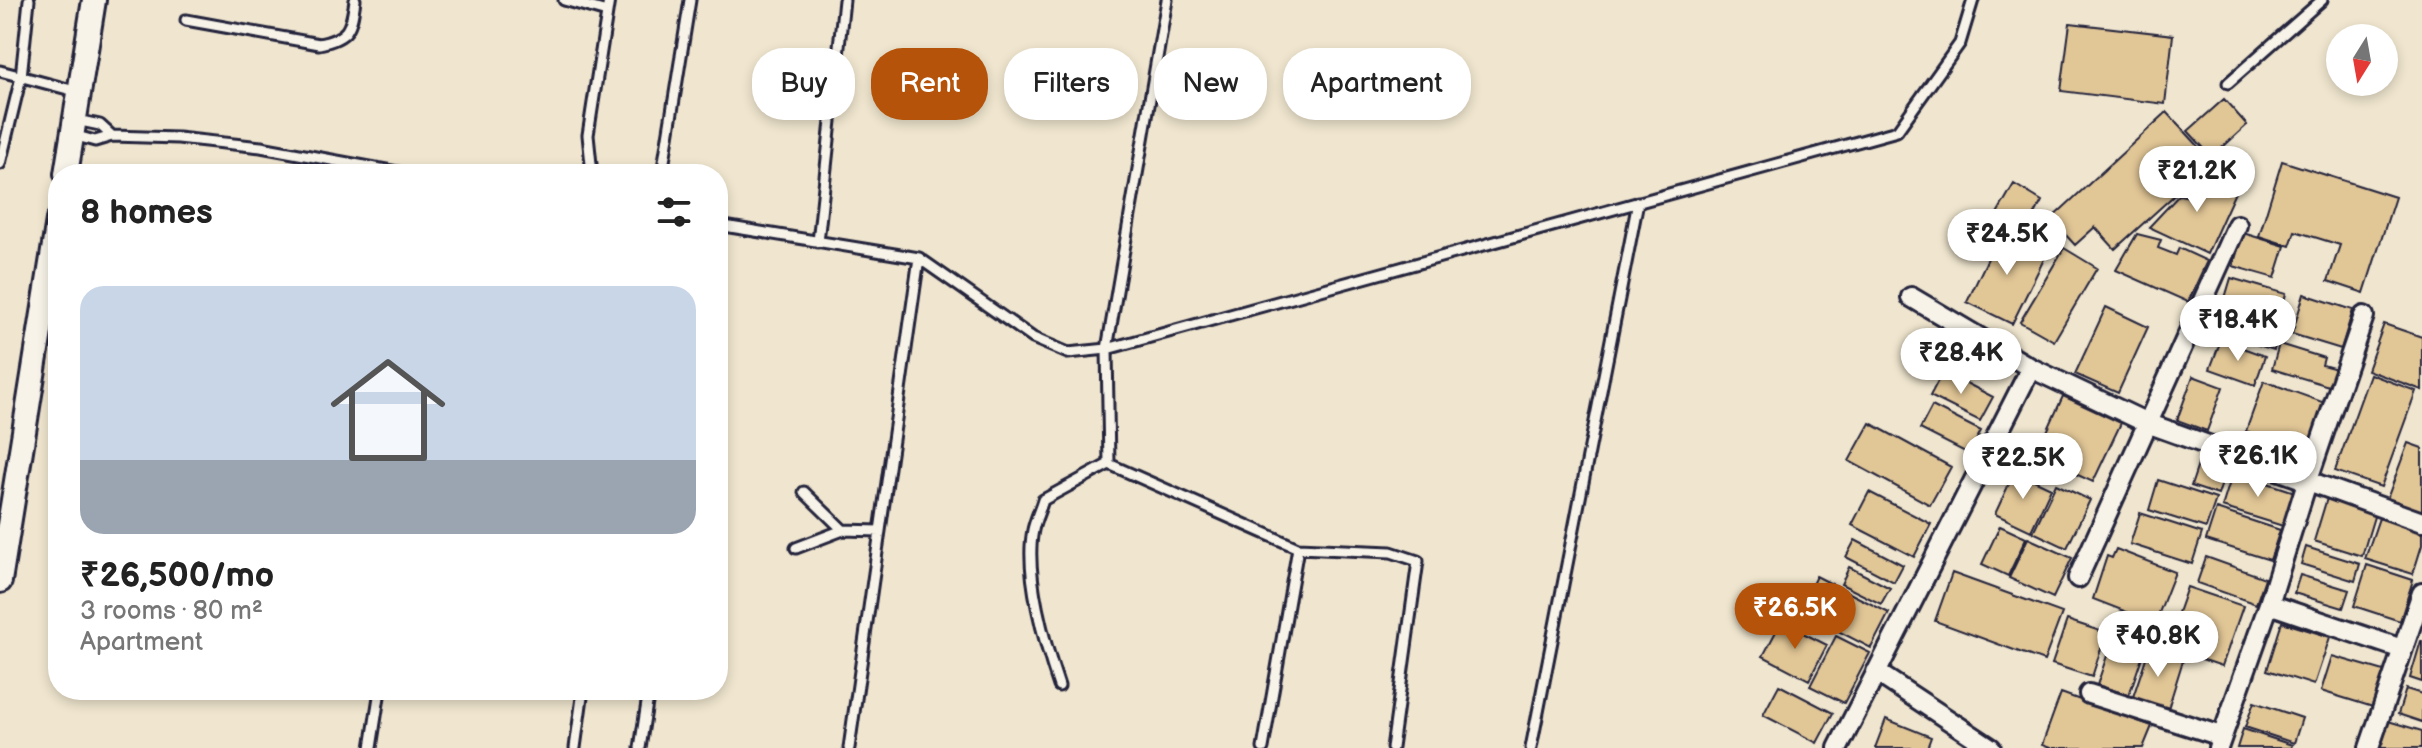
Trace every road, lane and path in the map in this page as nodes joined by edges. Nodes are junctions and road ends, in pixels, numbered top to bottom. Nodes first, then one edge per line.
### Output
1 (29, 0) edge
2 (94, 0) edge
3 (355, 0) edge
4 (564, 0) edge
5 (609, 0) edge
6 (690, 0) edge
7 (844, 0) edge
8 (1167, 0) edge
9 (1973, 0) edge
10 (2322, 0) edge
11 (607, 12) junction
12 (186, 20) dead end
13 (0, 71) edge
14 (21, 77) junction
15 (2228, 83) dead end
16 (79, 92) junction
17 (14, 110) junction
18 (0, 113) edge
19 (74, 128) junction
20 (112, 136) junction
21 (0, 164) edge
22 (68, 164) edge
23 (354, 164) edge
24 (591, 164) edge
25 (664, 164) edge
26 (1638, 202) junction
27 (2237, 225) dead end
28 (728, 227) edge
29 (818, 242) junction
30 (919, 258) junction
31 (48, 283) edge
32 (1911, 297) dead end
33 (2364, 316) dead end
34 (1107, 349) junction
35 (2031, 368) junction
36 (2147, 423) junction
37 (1109, 464) junction
38 (18, 471) junction
39 (2308, 479) junction
40 (0, 492) edge
41 (804, 492) dead end
42 (2422, 522) edge
43 (843, 530) junction
44 (880, 531) junction
45 (796, 548) dead end
46 (1298, 548) junction
47 (2078, 578) dead end
48 (0, 581) edge
49 (2422, 593) edge
50 (2269, 604) junction
51 (2402, 649) junction
52 (1876, 672) junction
53 (1059, 686) dead end
54 (2089, 694) dead end
55 (378, 700) edge
56 (582, 700) edge
57 (647, 700) edge
58 (2219, 742) edge
59 (371, 748) edge
60 (575, 748) edge
61 (640, 748) edge
62 (849, 748) edge
63 (1263, 748) edge
64 (1392, 748) edge
65 (1531, 748) edge
66 (1838, 748) edge
67 (1991, 748) edge
68 (2369, 748) edge

1 - 14 lane
2 - 16 street
3 - 12 lane
4 - 11 lane
5 - 11 lane
6 - 25 lane
7 - 29 lane
8 - 34 lane
9 - 26 lane
10 - 15 lane
11 - 24 lane
13 - 14 lane
14 - 16 lane
14 - 17 lane
16 - 19 street
17 - 18 lane
17 - 21 lane
19 - 20 lane
19 - 20 lane
19 - 22 street
20 - 23 lane
26 - 34 lane
26 - 65 lane
27 - 36 street
28 - 29 lane
29 - 30 lane
30 - 34 lane
30 - 44 lane
31 - 38 street
32 - 35 street
33 - 39 street
34 - 37 lane
35 - 36 street
35 - 52 street
36 - 39 street
36 - 47 street
37 - 46 lane
37 - 53 lane
38 - 40 street
38 - 48 street
39 - 42 street
39 - 50 street
41 - 43 lane
43 - 44 lane
43 - 45 lane
44 - 62 lane
46 - 63 lane
46 - 64 lane
49 - 51 street
50 - 51 street
50 - 58 street
51 - 68 street
52 - 66 street
52 - 67 street
54 - 58 street
55 - 59 lane
56 - 60 lane
57 - 61 lane

